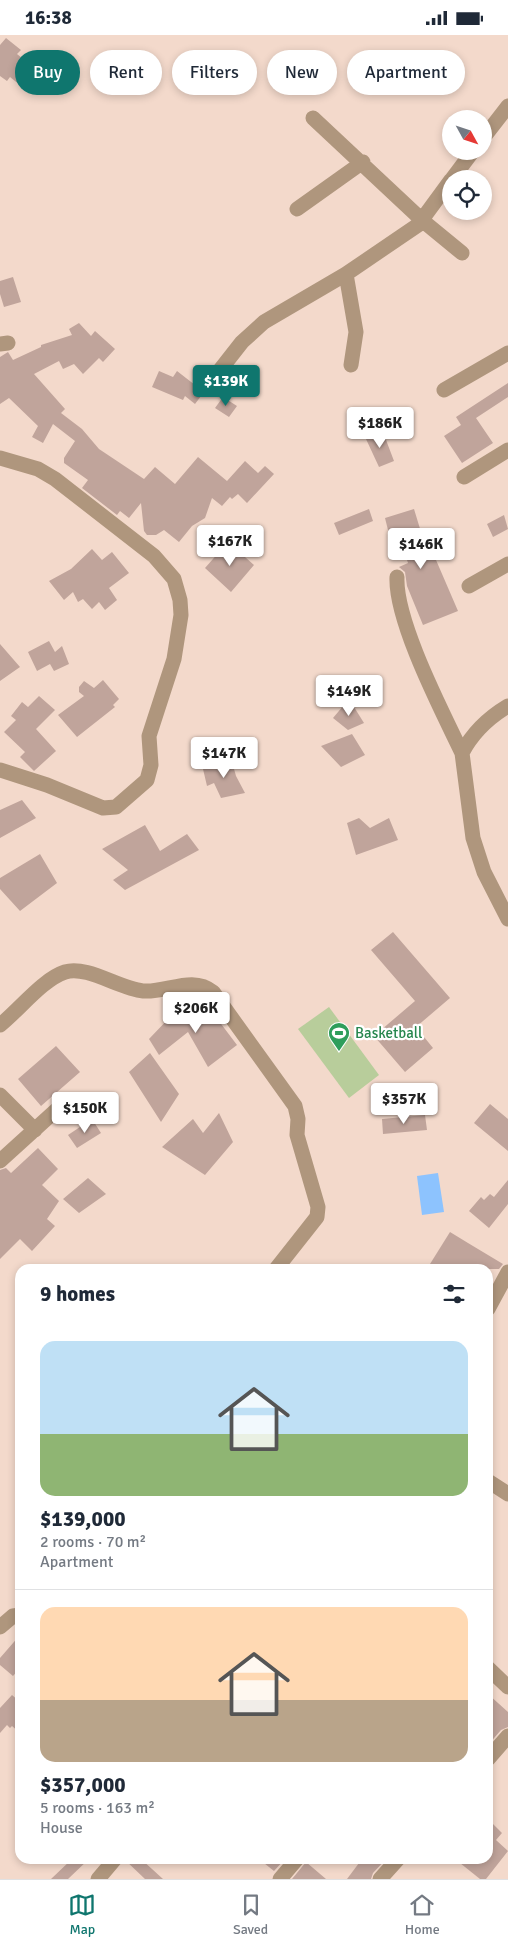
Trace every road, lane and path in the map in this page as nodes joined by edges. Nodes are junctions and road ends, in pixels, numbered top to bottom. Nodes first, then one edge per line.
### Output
1 (508, 106) edge
2 (313, 118) dead end
3 (492, 127) edge
4 (363, 162) junction
5 (442, 194) edge
6 (297, 209) dead end
7 (423, 221) junction
8 (462, 253) dead end
9 (346, 274) junction
10 (508, 353) edge
11 (351, 365) dead end
12 (208, 384) dead end
13 (444, 391) dead end
14 (508, 450) edge
15 (0, 458) edge
16 (464, 477) dead end
17 (508, 564) edge
18 (397, 577) dead end
19 (469, 586) dead end
20 (508, 706) edge
21 (462, 753) junction
22 (0, 769) edge
23 (508, 919) edge
24 (0, 1025) edge
25 (0, 1095) edge
26 (64, 1103) dead end
27 (35, 1130) junction
28 (0, 1161) edge
29 (280, 1264) edge
30 (508, 1271) edge
31 (493, 1300) edge
32 (493, 1484) edge
33 (508, 1494) edge
34 (15, 1616) edge
35 (0, 1627) edge
36 (493, 1673) edge
37 (508, 1687) edge
38 (508, 1736) edge
39 (493, 1753) edge
40 (111, 1864) edge
41 (293, 1864) edge
42 (394, 1864) edge
43 (98, 1879) edge
44 (280, 1879) edge
45 (380, 1879) edge

1 - 3 street
2 - 4 street
4 - 6 street
4 - 7 street
5 - 7 street
7 - 8 street
7 - 9 street
9 - 11 street
9 - 12 street
10 - 13 street
14 - 16 street
15 - 22 street
17 - 19 street
18 - 21 street
20 - 21 street
21 - 23 street
24 - 29 street
25 - 27 street
26 - 27 street
27 - 28 street
30 - 31 street
32 - 33 street
34 - 35 street
36 - 37 street
38 - 39 street
40 - 43 street
41 - 44 street
42 - 45 street

